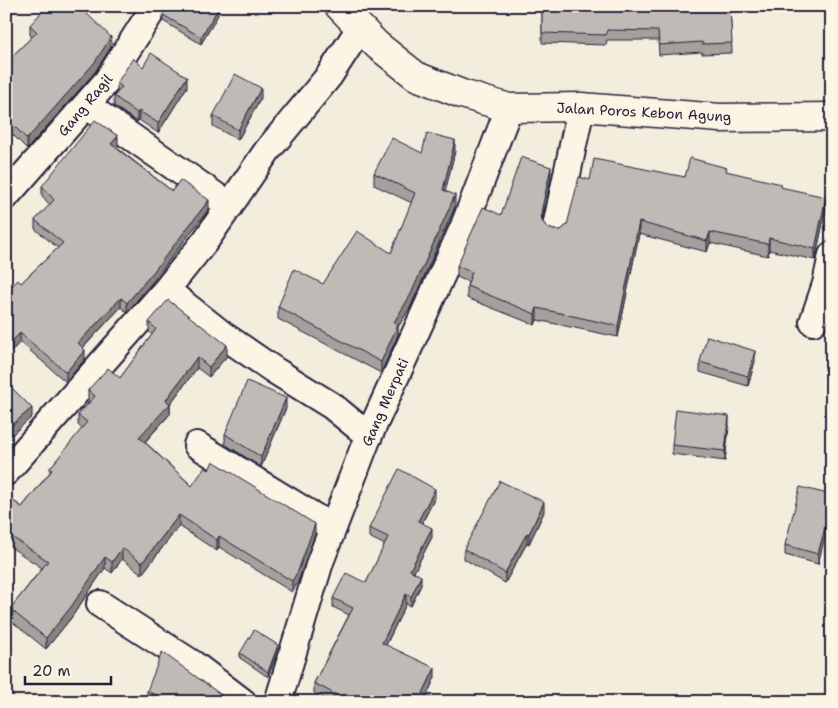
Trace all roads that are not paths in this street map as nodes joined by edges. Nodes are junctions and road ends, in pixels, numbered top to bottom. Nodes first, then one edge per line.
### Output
1 (155, 6) edge
2 (339, 6) edge
3 (360, 28) junction
4 (86, 105) junction
5 (581, 107) junction
6 (508, 108) junction
7 (832, 117) edge
8 (6, 196) edge
9 (230, 206) junction
10 (556, 227) dead end
11 (832, 254) edge
12 (166, 290) junction
13 (813, 322) dead end
14 (369, 436) junction
15 (197, 445) dead end
16 (6, 472) edge
17 (333, 528) junction
18 (100, 604) dead end
19 (243, 702) edge
20 (278, 702) edge

1 - 4 street, Gang Ragil
2 - 3 main road, Jalan Poros Kebon Agung
3 - 6 main road, Jalan Poros Kebon Agung
3 - 9 street
4 - 8 street, Gang Ragil
4 - 9 street
5 - 6 main road, Jalan Poros Kebon Agung
5 - 7 main road, Jalan Poros Kebon Agung
5 - 10 street
6 - 14 street, Gang Merpati
9 - 12 street
11 - 13 street
12 - 14 street
12 - 16 street
14 - 17 street, Gang Merpati
15 - 17 street
17 - 20 street, Gang Merpati
18 - 19 street

